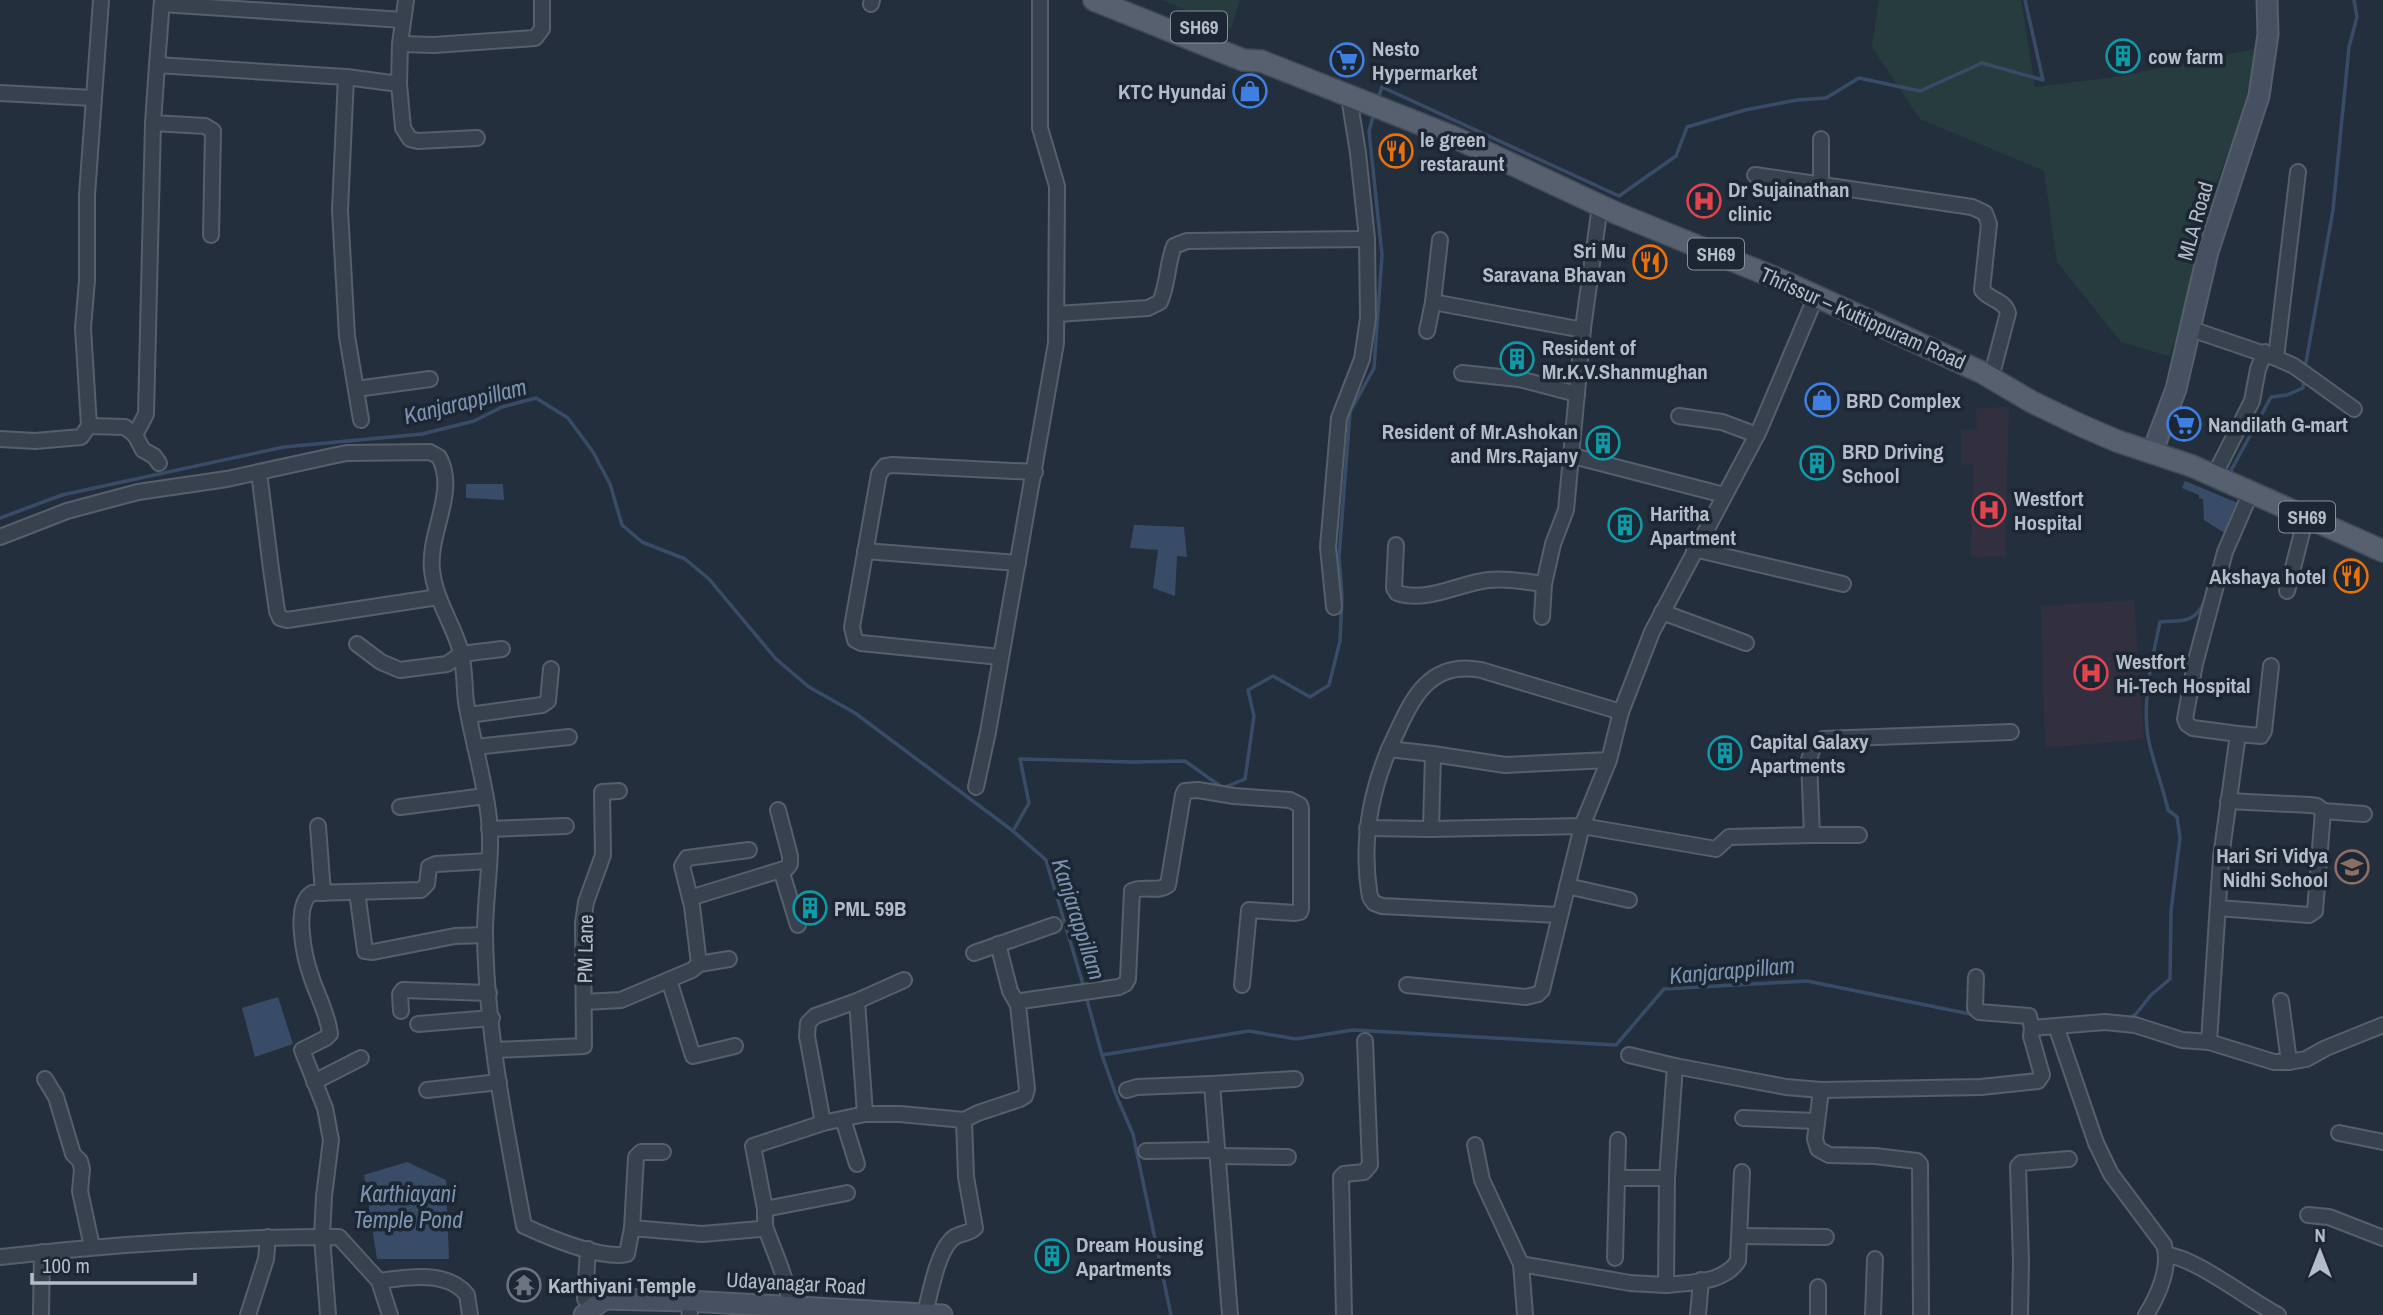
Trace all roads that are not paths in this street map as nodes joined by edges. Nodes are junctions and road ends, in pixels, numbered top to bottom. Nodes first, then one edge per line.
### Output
1 (101, 0) edge
2 (405, 0) edge
3 (542, 0) edge
4 (1040, 0) edge
5 (1094, 0) edge
6 (1132, 0) edge
7 (2267, 0) edge
8 (162, 2) edge
9 (403, 20) junction
10 (400, 44) junction
11 (1261, 61) junction
12 (157, 65) junction
13 (346, 77) junction
14 (399, 84) junction
15 (0, 93) edge
16 (1349, 97) junction
17 (93, 98) junction
18 (153, 123) junction
19 (477, 138) dead end
20 (1821, 139) dead end
21 (2298, 172) dead end
22 (1755, 175) dead end
23 (1821, 183) junction
24 (1600, 206) junction
25 (211, 235) dead end
26 (1367, 239) junction
27 (1440, 240) dead end
28 (1816, 296) junction
29 (1433, 302) junction
30 (1057, 314) junction
31 (2191, 329) junction
32 (1583, 330) junction
33 (1427, 331) dead end
34 (2271, 355) junction
35 (1462, 373) dead end
36 (1991, 378) junction
37 (430, 380) dead end
38 (356, 389) junction
39 (1577, 394) junction
40 (2354, 409) dead end
41 (1679, 415) dead end
42 (360, 420) dead end
43 (89, 426) junction
44 (135, 435) junction
45 (1757, 435) junction
46 (0, 439) edge
47 (2152, 453) junction
48 (1573, 456) junction
49 (159, 463) dead end
50 (259, 472) junction
51 (1035, 472) junction
52 (2221, 479) junction
53 (2250, 492) junction
54 (1724, 495) junction
55 (2306, 517) junction
56 (0, 537) edge
57 (1395, 545) dead end
58 (1695, 550) junction
59 (865, 551) junction
60 (2383, 551) edge
61 (1018, 563) junction
62 (1544, 583) junction
63 (1843, 584) dead end
64 (2287, 591) dead end
65 (438, 597) junction
66 (1334, 607) dead end
67 (1662, 612) junction
68 (1542, 617) dead end
69 (1746, 643) dead end
70 (357, 644) dead end
71 (502, 649) dead end
72 (461, 654) junction
73 (1000, 657) junction
74 (2271, 666) dead end
75 (551, 669) dead end
76 (1621, 712) junction
77 (469, 715) junction
78 (2011, 732) dead end
79 (2238, 734) junction
80 (569, 737) dead end
81 (475, 747) junction
82 (1389, 749) junction
83 (1433, 754) junction
84 (1609, 761) junction
85 (976, 787) dead end
86 (619, 791) dead end
87 (485, 796) junction
88 (2228, 801) junction
89 (400, 807) dead end
90 (778, 810) dead end
91 (2323, 811) junction
92 (2364, 814) dead end
93 (566, 825) dead end
94 (318, 826) dead end
95 (1581, 826) junction
96 (1367, 828) junction
97 (489, 829) junction
98 (1431, 829) junction
99 (1812, 835) junction
100 (1859, 835) dead end
101 (749, 850) dead end
102 (489, 861) junction
103 (781, 870) junction
104 (1567, 886) junction
105 (357, 892) junction
106 (323, 893) junction
107 (690, 898) junction
108 (1629, 900) dead end
109 (2218, 908) junction
110 (1558, 915) junction
111 (798, 925) dead end
112 (1054, 925) dead end
113 (485, 935) junction
114 (998, 944) junction
115 (974, 953) dead end
116 (729, 960) dead end
117 (699, 964) junction
118 (1976, 977) dead end
119 (669, 980) junction
120 (904, 980) dead end
121 (1242, 985) dead end
122 (1408, 985) dead end
123 (489, 993) junction
124 (857, 1001) junction
125 (2280, 1001) dead end
126 (584, 1002) junction
127 (1018, 1005) junction
128 (401, 1011) dead end
129 (492, 1018) junction
130 (2031, 1022) junction
131 (418, 1024) dead end
132 (2383, 1025) edge
133 (2056, 1026) junction
134 (1365, 1041) dead end
135 (2209, 1042) junction
136 (735, 1046) dead end
137 (496, 1050) junction
138 (1629, 1055) dead end
139 (361, 1058) dead end
140 (2289, 1062) junction
141 (1675, 1066) junction
142 (45, 1079) dead end
143 (1295, 1079) dead end
144 (314, 1082) junction
145 (499, 1082) junction
146 (1212, 1084) junction
147 (427, 1090) dead end
148 (1127, 1090) dead end
149 (1821, 1090) junction
150 (864, 1115) junction
151 (1743, 1118) dead end
152 (843, 1119) junction
153 (964, 1120) junction
154 (1817, 1121) junction
155 (823, 1123) junction
156 (2339, 1133) dead end
157 (1618, 1140) dead end
158 (2383, 1142) edge
159 (1475, 1145) dead end
160 (1146, 1151) dead end
161 (663, 1152) dead end
162 (1217, 1153) junction
163 (1288, 1157) dead end
164 (2069, 1159) dead end
165 (857, 1164) dead end
166 (1742, 1172) dead end
167 (1618, 1178) junction
168 (1667, 1178) junction
169 (847, 1193) dead end
170 (765, 1209) junction
171 (2308, 1215) dead end
172 (765, 1226) junction
173 (632, 1228) junction
174 (1740, 1236) junction
175 (268, 1237) junction
176 (322, 1237) junction
177 (1826, 1237) dead end
178 (2383, 1238) edge
179 (92, 1247) junction
180 (588, 1249) junction
181 (43, 1252) junction
182 (2168, 1255) junction
183 (0, 1257) edge
184 (1615, 1258) dead end
185 (1875, 1259) dead end
186 (1521, 1264) junction
187 (379, 1280) junction
188 (1700, 1280) junction
189 (1666, 1285) junction
190 (1818, 1287) dead end
191 (593, 1299) edge
192 (637, 1307) edge
193 (689, 1308) edge
194 (790, 1310) edge
195 (872, 1312) edge
196 (934, 1314) edge
197 (41, 1315) edge
198 (248, 1315) edge
199 (328, 1315) edge
200 (390, 1315) edge
201 (470, 1315) edge
202 (1230, 1315) edge
203 (1344, 1315) edge
204 (1525, 1315) edge
205 (1698, 1315) edge
206 (1818, 1315) edge
207 (1873, 1315) edge
208 (1921, 1315) edge
209 (2020, 1315) edge
210 (2146, 1315) edge
211 (2278, 1315) edge

1 - 17 street
2 - 9 street
3 - 10 street
4 - 30 street
5 - 11 main road, Thrissur – Kuttippuram Road
6 - 11 main road, Thrissur – Kuttippuram Road / SH69
7 - 31 street, MLA Road
8 - 9 street
8 - 12 street
9 - 10 street
10 - 14 street
11 - 16 main road, Thrissur – Kuttippuram Road / SH69
12 - 13 street
12 - 18 street
13 - 14 street
13 - 38 street
14 - 19 street
15 - 17 street
16 - 24 main road, Thrissur – Kuttippuram Road / SH69
16 - 26 street
17 - 43 street
18 - 25 street
18 - 44 street
20 - 23 street
21 - 34 street
22 - 23 street
23 - 36 street
24 - 28 main road, Thrissur – Kuttippuram Road / SH69
24 - 32 street
26 - 30 street
26 - 66 street
27 - 29 street
28 - 36 main road, Thrissur – Kuttippuram Road / SH69
28 - 45 street
29 - 32 street
29 - 33 street
30 - 51 street
31 - 34 street
31 - 47 street, MLA Road
32 - 39 street
34 - 40 street
34 - 52 street
35 - 39 street
36 - 47 main road, Thrissur – Kuttippuram Road / SH69
37 - 38 street
38 - 42 street
39 - 48 street
41 - 45 street
43 - 44 street
43 - 46 street
44 - 49 street
45 - 54 street
47 - 52 main road, Thrissur – Kuttippuram Road / SH69
48 - 54 street
48 - 62 street
50 - 56 street
50 - 65 street
50 - 65 street
51 - 59 street
51 - 61 street
52 - 53 main road, Thrissur – Kuttippuram Road / SH69
53 - 55 main road, Thrissur – Kuttippuram Road / SH69
53 - 79 street
54 - 58 street
55 - 60 main road, Thrissur – Kuttippuram Road / SH69
55 - 64 street
57 - 62 street
58 - 63 street
58 - 67 street
59 - 61 street
59 - 73 street
61 - 73 street
62 - 68 street
65 - 72 street
67 - 69 street
67 - 76 street
70 - 72 street
71 - 72 street
72 - 77 street
73 - 85 street
74 - 79 street
75 - 77 street
76 - 82 street
76 - 84 street
77 - 81 street
78 - 99 street
79 - 88 street
80 - 81 street
81 - 87 street
82 - 83 street
82 - 96 street
83 - 84 street
83 - 98 street
84 - 95 street
86 - 126 street, PM Lane
87 - 89 street
87 - 97 street
88 - 91 street
88 - 109 street
90 - 103 street
91 - 92 street
91 - 109 street
93 - 97 street
94 - 106 street
95 - 98 street
95 - 99 street
95 - 104 street
96 - 98 street
96 - 110 street
97 - 102 street
99 - 100 street
101 - 107 street
102 - 105 street
102 - 113 street
103 - 107 street
103 - 111 street
104 - 108 street
104 - 110 street
105 - 106 street
105 - 113 street
106 - 144 street
107 - 117 street
109 - 135 street
110 - 122 street
112 - 114 street
113 - 123 street
114 - 115 street
114 - 127 street
116 - 117 street, PM Lane
117 - 119 street, PM Lane
118 - 130 street
119 - 126 street, PM Lane
119 - 136 street
120 - 124 street
121 - 127 street
123 - 128 street
123 - 129 street
124 - 150 street
124 - 155 street
125 - 140 street
126 - 137 street, PM Lane
127 - 153 street
129 - 131 street
129 - 137 street
130 - 133 street
130 - 149 street
132 - 140 street
133 - 135 street
133 - 182 street
134 - 203 street
135 - 140 street
137 - 145 street
138 - 141 street
139 - 144 street
141 - 149 street
141 - 168 street
142 - 179 street
143 - 146 street
144 - 176 street
145 - 147 street
145 - 180 street
146 - 148 street
146 - 162 street
149 - 154 street
150 - 152 street
150 - 153 street
151 - 154 street
152 - 155 street
152 - 165 street
153 - 196 street
154 - 208 street
155 - 170 street
156 - 158 street
157 - 167 street
159 - 186 street
160 - 162 street
161 - 173 street
162 - 163 street
162 - 202 street
164 - 209 street
166 - 174 street
167 - 168 street
167 - 184 street
168 - 189 street
169 - 170 street
170 - 172 street
171 - 178 street
172 - 173 street
172 - 194 street
173 - 180 street
174 - 177 street
174 - 188 street
175 - 176 street
175 - 179 street
175 - 198 street
176 - 187 street
176 - 199 street
179 - 181 street
180 - 191 street
181 - 183 street
181 - 197 street
182 - 210 street
182 - 211 street
185 - 207 street
186 - 189 street
186 - 204 street
187 - 200 street
187 - 201 street
188 - 189 street
188 - 205 street
190 - 206 street
191 - 192 street, Udayanagar Road
192 - 193 street, Udayanagar Road
193 - 194 street, Udayanagar Road
194 - 195 street, Udayanagar Road
195 - 196 street, Udayanagar Road

